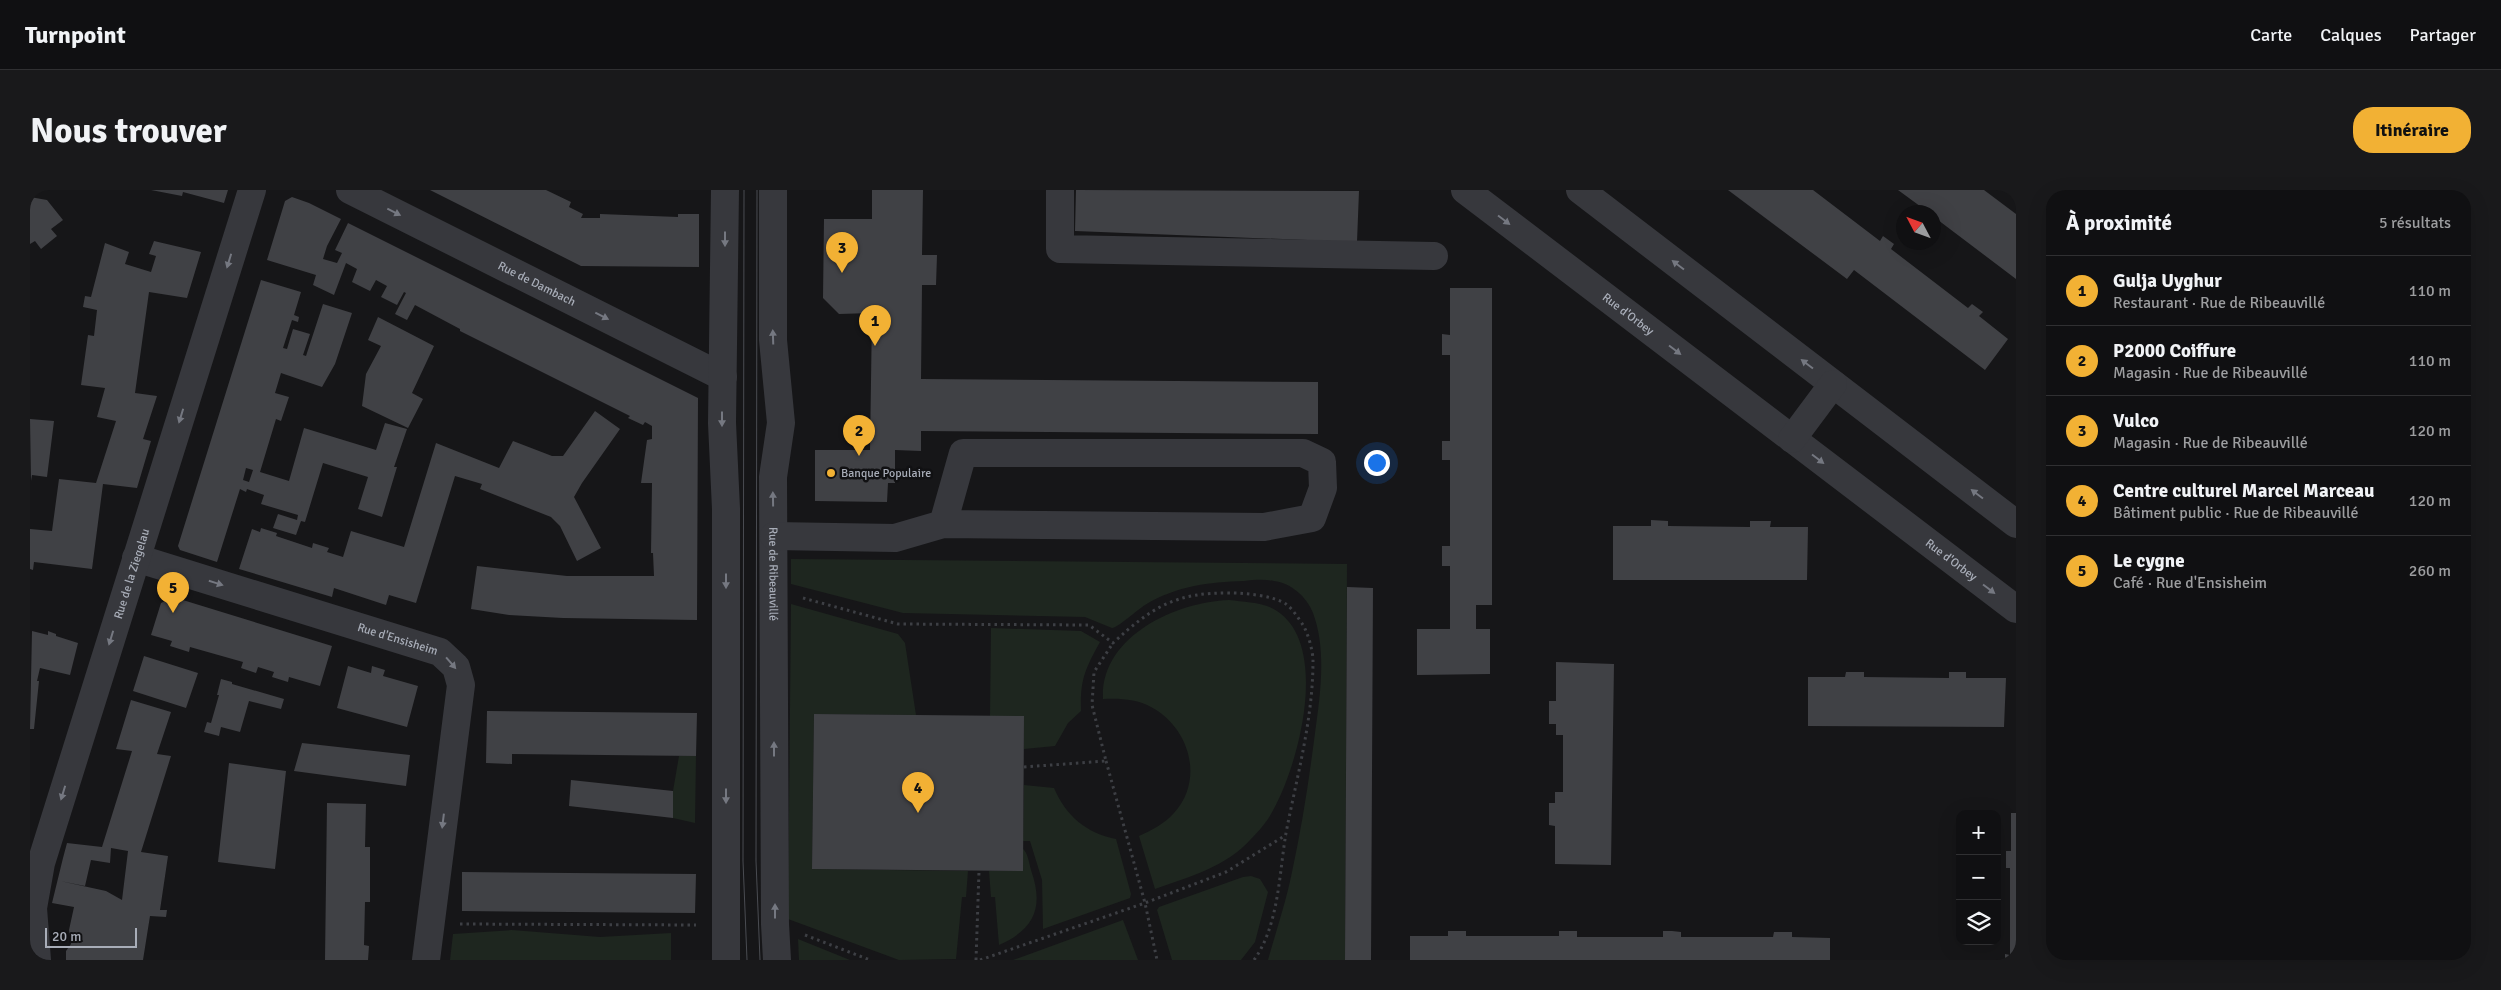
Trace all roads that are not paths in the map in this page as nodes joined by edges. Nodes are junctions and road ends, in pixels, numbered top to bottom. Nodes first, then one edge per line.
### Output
1 (252, 190) edge
2 (350, 190) edge
3 (725, 190) edge
4 (773, 190) edge
5 (1060, 190) edge
6 (1465, 190) edge
7 (1580, 190) edge
8 (1434, 256) dead end
9 (722, 377) junction
10 (1833, 384) junction
11 (1792, 439) junction
12 (942, 524) junction
13 (2016, 524) edge
14 (774, 536) junction
15 (136, 558) junction
16 (2016, 609) edge
17 (32, 924) edge
18 (37, 960) edge
19 (426, 960) edge
20 (726, 960) edge
21 (778, 960) edge

1 -> 15 street, Rue de la Ziegelau
2 -> 9 street, Rue de Dambach
3 -> 9 street
14 -> 4 street, Rue de Ribeauvillé
5 - 8 street
6 -> 11 street, Rue d'Orbey
10 -> 7 street
9 -> 20 street
10 - 11 street
13 -> 10 street
11 -> 16 street, Rue d'Orbey
12 - 12 street
12 - 14 street
21 -> 14 street, Rue de Ribeauvillé
15 -> 17 street, Rue de la Ziegelau
15 -> 19 street, Rue d'Ensisheim
17 - 18 street, Rue de la Ziegelau

